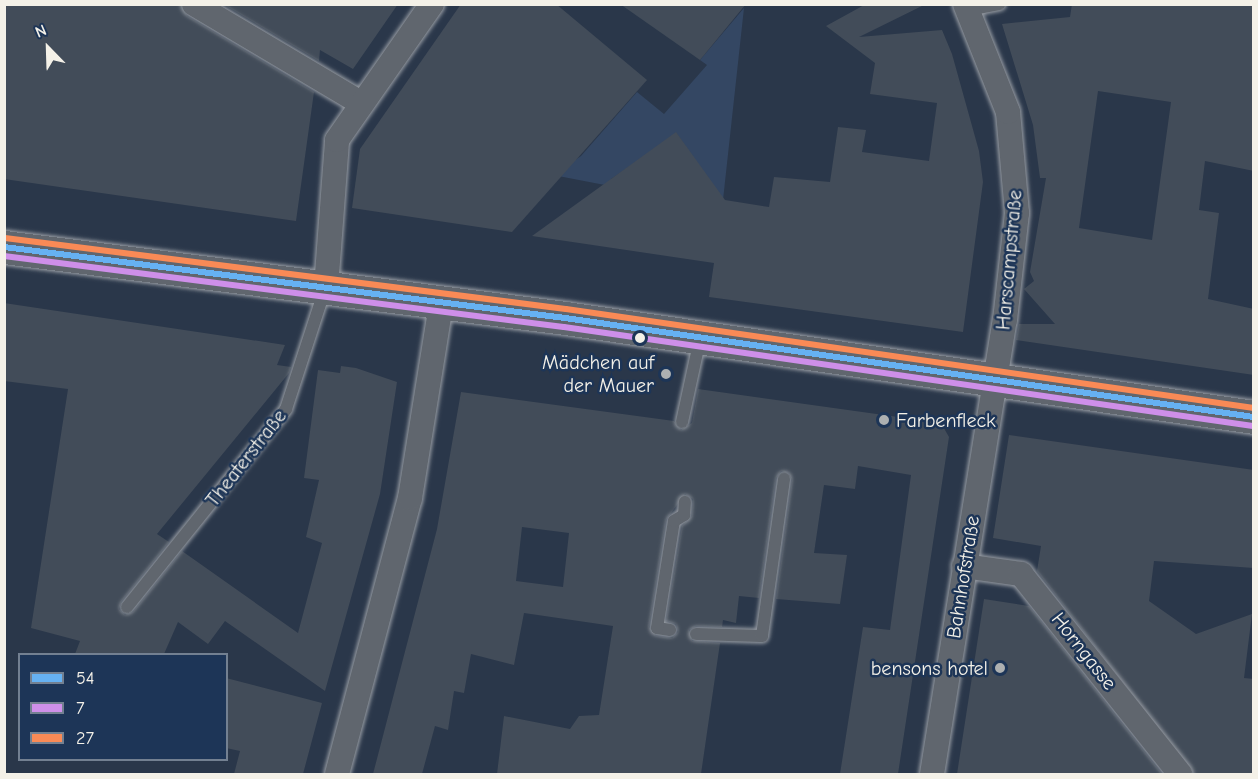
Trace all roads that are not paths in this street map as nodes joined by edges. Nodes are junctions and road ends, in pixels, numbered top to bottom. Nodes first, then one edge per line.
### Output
1 (194, 4) edge
2 (432, 4) edge
3 (999, 4) edge
4 (967, 7) edge
5 (362, 103) junction
6 (4, 247) edge
7 (326, 288) junction
8 (441, 305) junction
9 (700, 339) junction
10 (996, 380) junction
11 (1254, 417) edge
12 (682, 422) dead end
13 (784, 479) dead end
14 (685, 502) dead end
15 (964, 566) junction
16 (127, 607) dead end
17 (670, 630) dead end
18 (696, 634) dead end
19 (337, 774) edge
20 (932, 774) edge
21 (1180, 774) edge

1 - 5 street
2 - 5 street
3 - 4 lane
4 - 10 street, Harscampstraße
5 - 7 street
6 - 7 street
7 - 8 street
7 - 16 lane, Theaterstraße
8 - 9 street
8 - 19 street
9 - 10 street
9 - 12 lane
10 - 11 street
10 - 15 street, Bahnhofstraße
13 - 18 lane
14 - 17 lane
15 - 20 street, Bahnhofstraße
15 - 21 street, Horngasse

